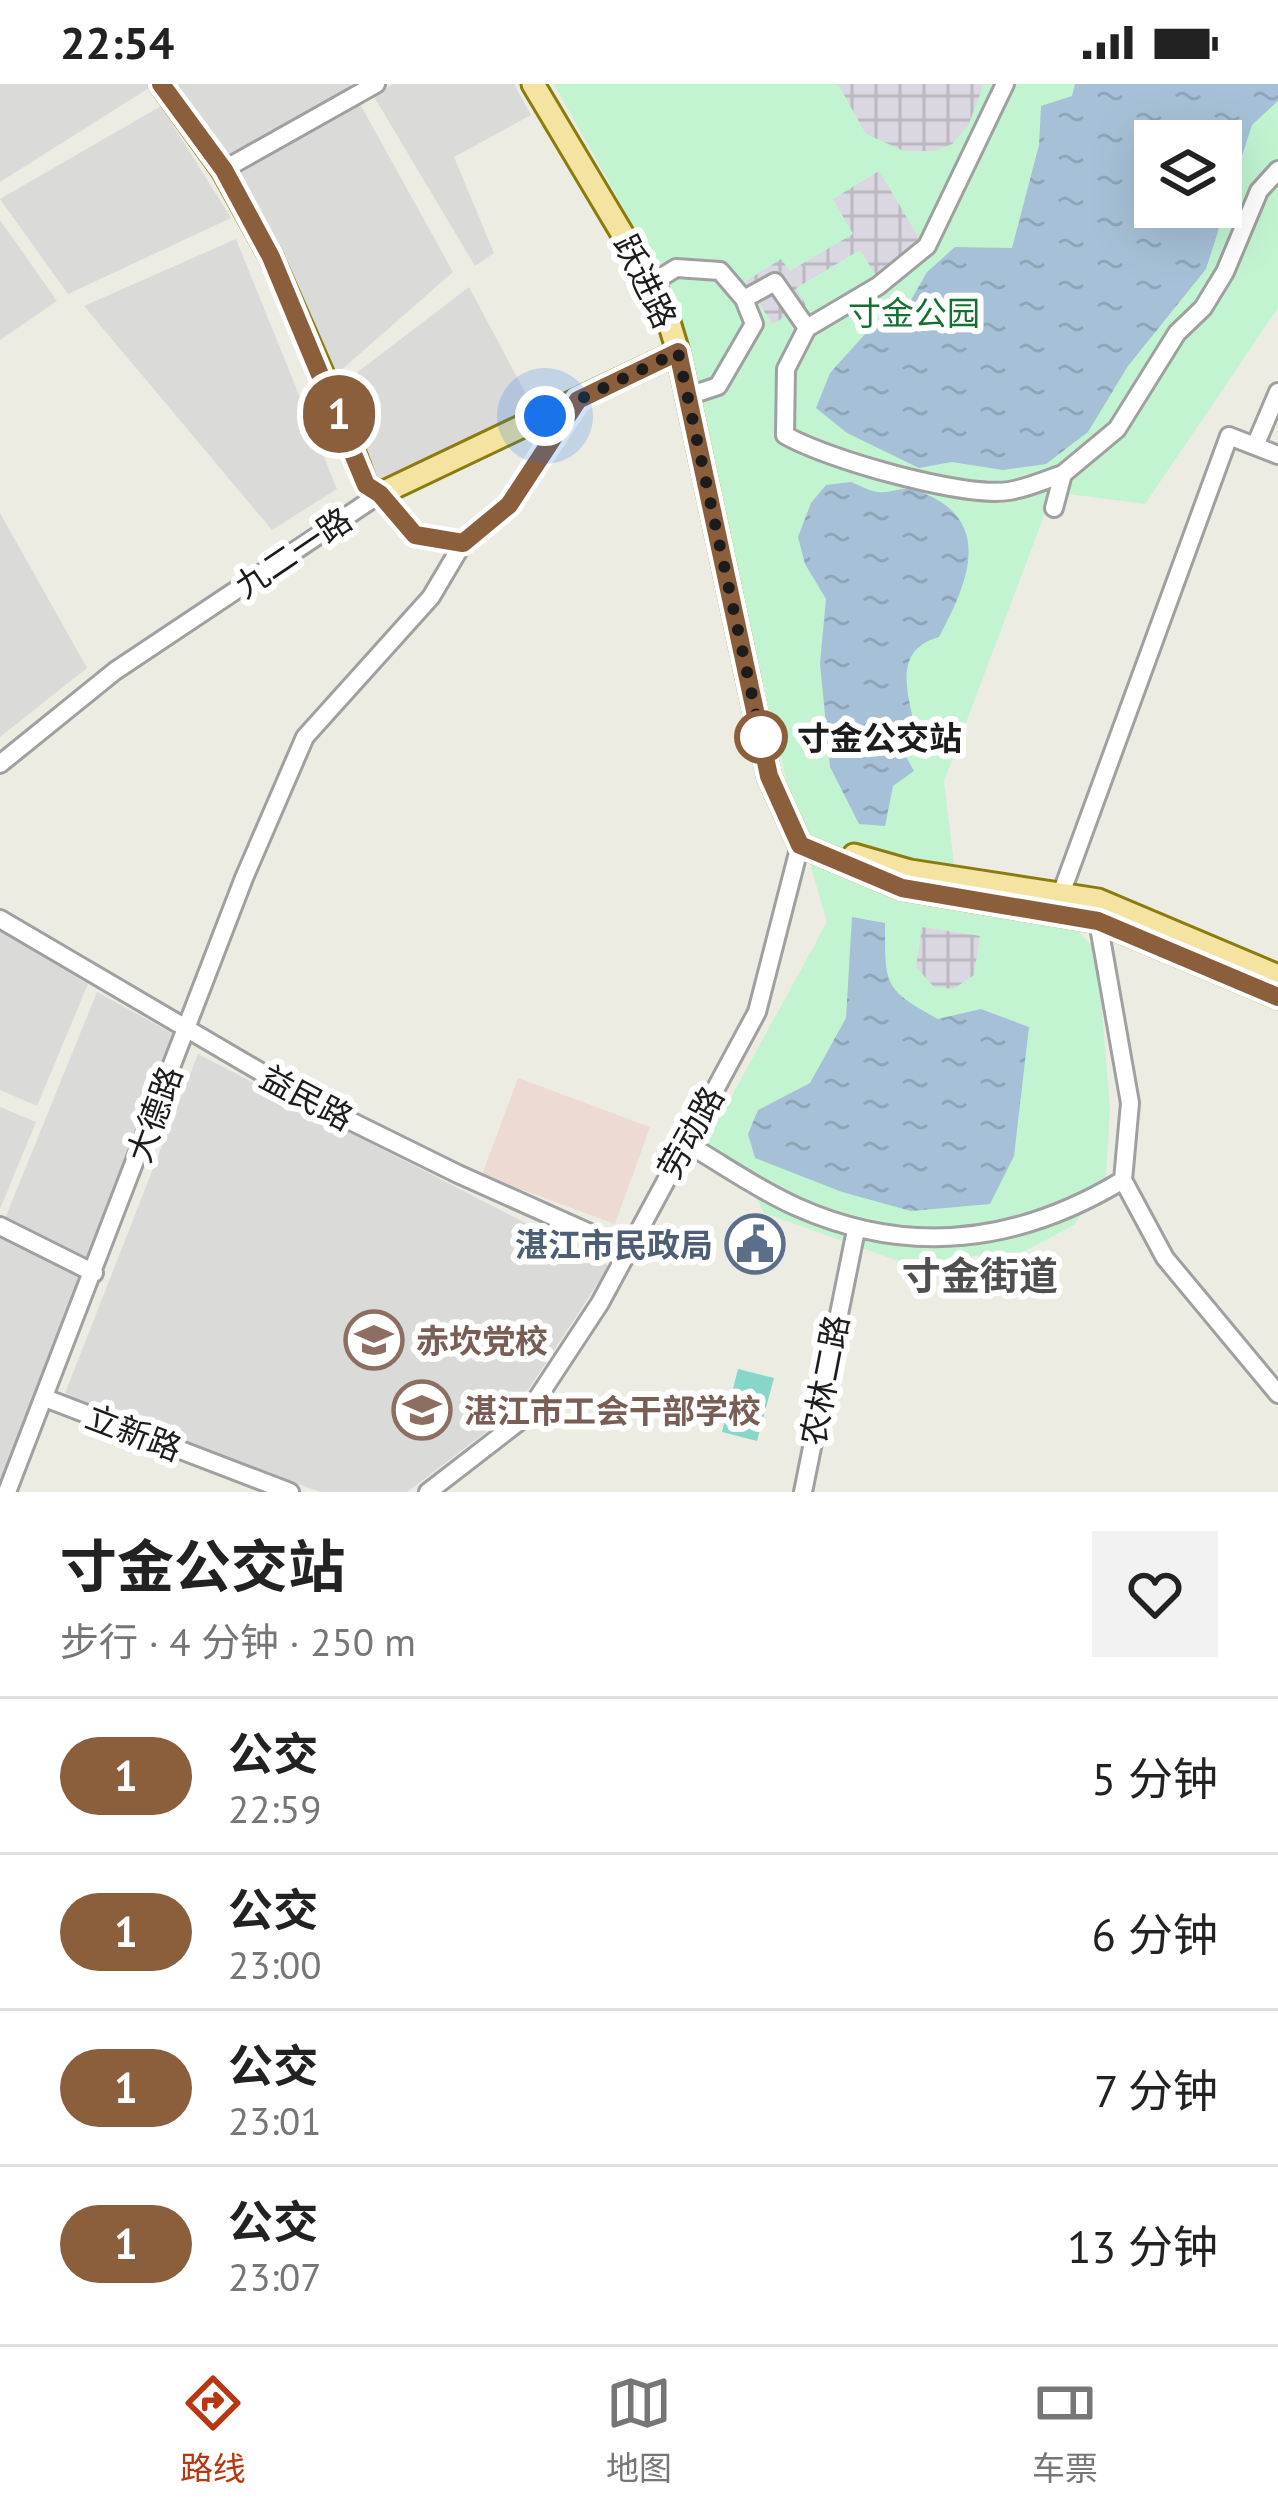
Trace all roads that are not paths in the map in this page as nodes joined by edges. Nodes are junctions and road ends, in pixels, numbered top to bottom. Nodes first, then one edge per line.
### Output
1 (161, 84) edge
2 (376, 84) edge
3 (533, 84) edge
4 (1005, 84) edge
5 (224, 170) junction
6 (1278, 170) edge
7 (652, 283) junction
8 (744, 299) junction
9 (807, 328) junction
10 (678, 352) junction
11 (1278, 392) edge
12 (688, 396) junction
13 (578, 400) junction
14 (1255, 446) junction
15 (1278, 455) edge
16 (1063, 474) junction
17 (380, 494) junction
18 (1054, 508) dead end
19 (463, 543) junction
20 (0, 764) edge
21 (800, 845) junction
22 (1061, 894) junction
23 (0, 919) edge
24 (1098, 921) junction
25 (1278, 976) edge
26 (1278, 997) edge
27 (185, 1030) junction
28 (684, 1142) junction
29 (1123, 1180) junction
30 (0, 1226) edge
31 (856, 1230) junction
32 (628, 1250) junction
33 (94, 1273) junction
34 (1278, 1394) edge
35 (45, 1398) junction
36 (7, 1492) edge
37 (290, 1492) edge
38 (428, 1492) edge
39 (803, 1492) edge

1 - 5 main road
2 - 5 street
3 - 7 main road, 跃进路
4 - 9 street
5 - 17 main road
6 - 16 street
7 - 8 street
7 - 10 main road, 跃进路
8 - 9 street
8 - 12 street
9 - 16 street
10 - 12 main road, 跃进路
10 - 13 main road, 九二一路
11 - 14 street
12 - 21 main road, 跃进路
13 - 17 main road, 九二一路
13 - 19 street, 大德路
14 - 15 street
14 - 22 street
16 - 18 street
17 - 19 street
17 - 20 street, 九二一路
19 - 27 street, 大德路
21 - 22 main road
21 - 24 main road
21 - 28 street, 劳动路
22 - 25 main road
23 - 27 street, 益民路
24 - 26 main road
24 - 29 street
27 - 32 street, 益民路
27 - 33 street, 大德路
28 - 31 street
28 - 32 street, 劳动路
29 - 31 street
29 - 34 street
30 - 33 street
31 - 39 street, 农林二路
32 - 38 street, 劳动路
33 - 35 street, 大德路
35 - 36 street, 大德路
35 - 37 street, 立新路

